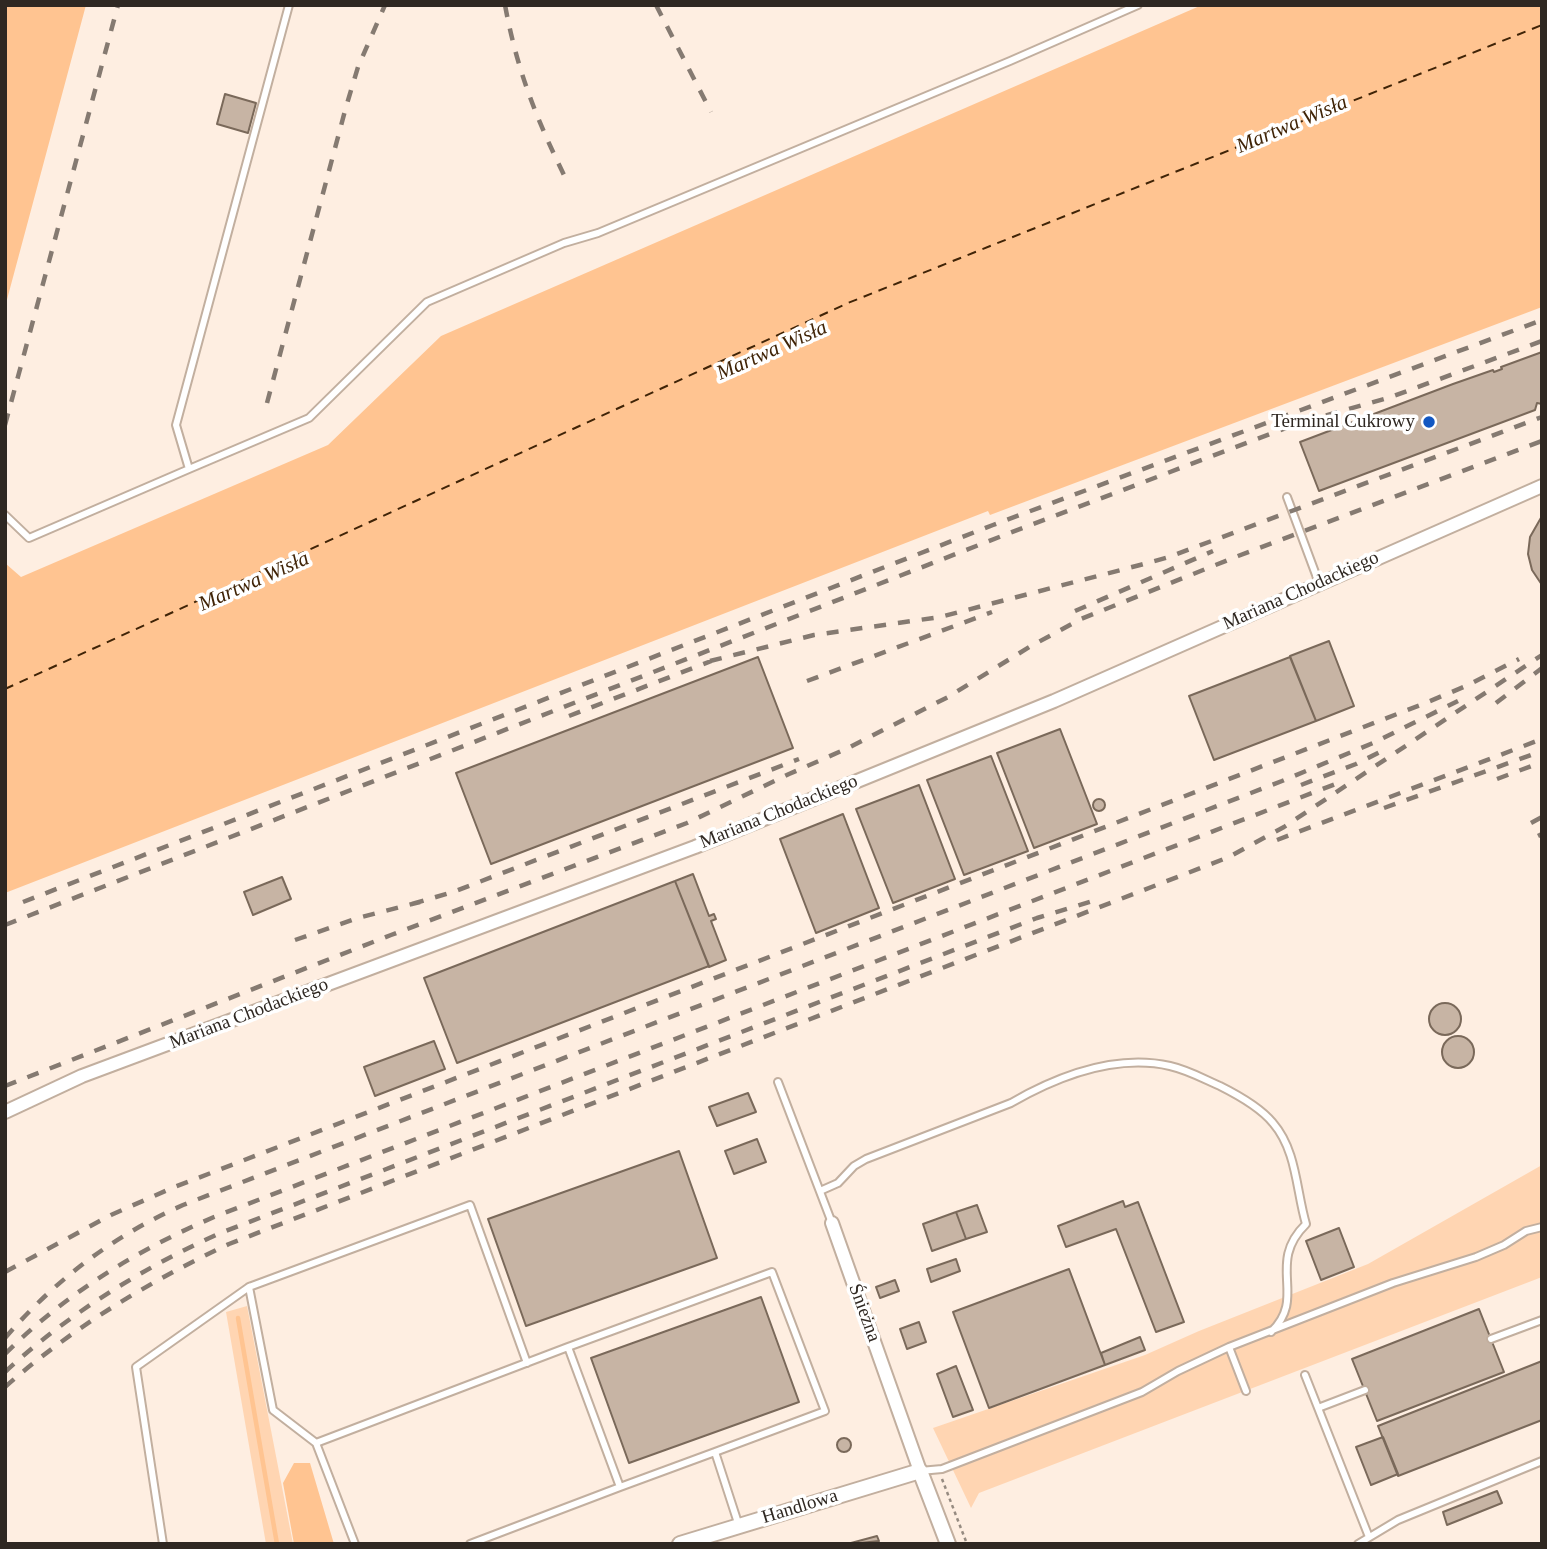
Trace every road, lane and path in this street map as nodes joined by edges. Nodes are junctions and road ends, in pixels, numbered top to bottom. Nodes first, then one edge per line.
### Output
1 (289, 5) edge
2 (1138, 5) edge
3 (189, 469) junction
4 (1542, 486) edge
5 (1287, 497) dead end
6 (5, 515) edge
7 (1320, 583) junction
8 (778, 1082) dead end
9 (5, 1112) edge
10 (820, 1191) junction
11 (832, 1223) joint
12 (1542, 1227) edge
13 (249, 1287) junction
14 (1542, 1320) edge
15 (1271, 1332) junction
16 (1491, 1339) dead end
17 (568, 1347) junction
18 (1229, 1347) junction
19 (527, 1363) junction
20 (1306, 1375) dead end
21 (1247, 1391) dead end
22 (1365, 1391) dead end
23 (1318, 1408) junction
24 (316, 1443) junction
25 (715, 1452) junction
26 (1542, 1461) edge
27 (939, 1469) junction
28 (920, 1471) junction
29 (620, 1487) junction
30 (739, 1526) junction
31 (1369, 1537) junction
32 (163, 1544) edge
33 (355, 1544) edge
34 (470, 1544) edge
35 (680, 1544) edge
36 (948, 1544) edge
37 (967, 1544) edge
38 (1358, 1544) edge

1 - 3 lane
2 - 3 lane
3 - 6 lane
4 - 7 street, Mariana Chodackiego
5 - 7 lane
7 - 9 street, Mariana Chodackiego
8 - 10 lane, Śnieżna
10 - 11 lane, Śnieżna
10 - 15 lane
11 - 28 street, Śnieżna
12 - 15 lane
13 - 19 lane
13 - 24 lane
13 - 32 lane
14 - 16 lane
15 - 18 lane
17 - 19 lane
17 - 25 lane
17 - 29 lane
18 - 21 lane
18 - 27 lane
19 - 24 lane
20 - 23 lane
22 - 23 lane
23 - 31 lane
24 - 33 lane
25 - 29 lane
25 - 30 lane
26 - 31 lane
27 - 28 lane
27 - 37 path
28 - 30 street, Handlowa
28 - 36 street, Śnieżna
29 - 34 lane
30 - 35 street, Handlowa
31 - 38 lane

